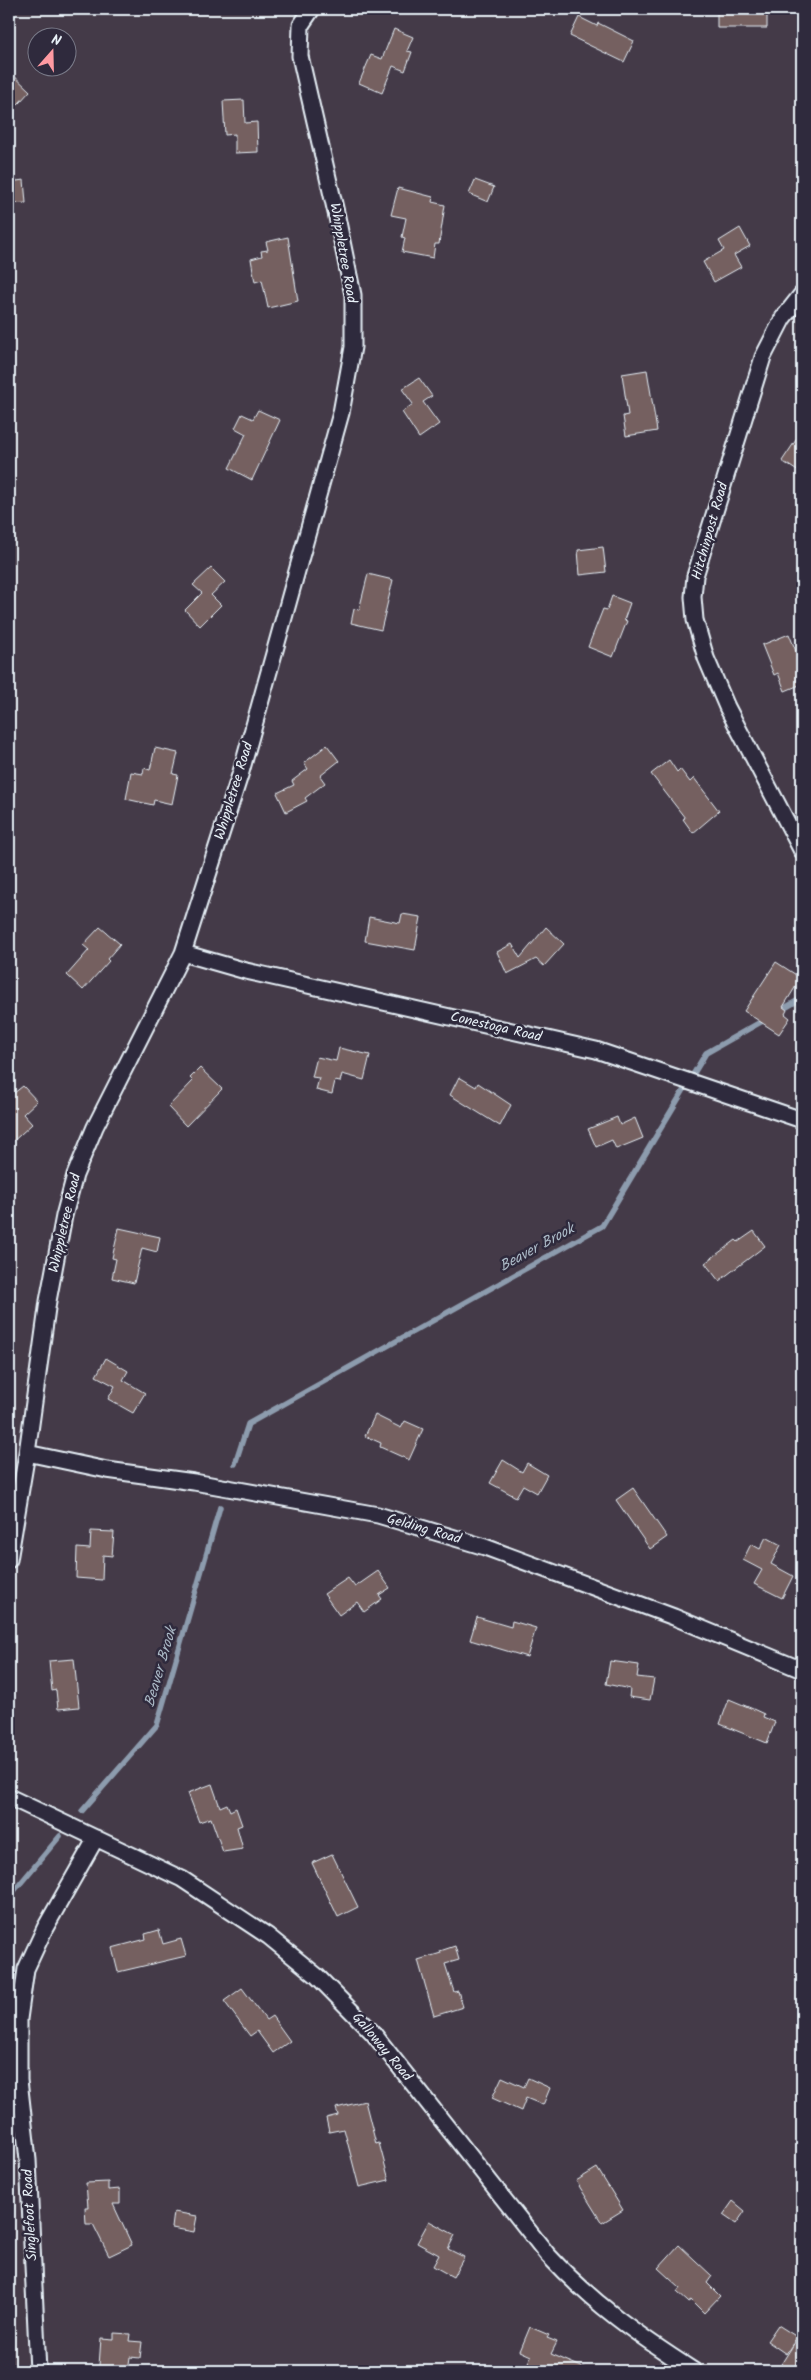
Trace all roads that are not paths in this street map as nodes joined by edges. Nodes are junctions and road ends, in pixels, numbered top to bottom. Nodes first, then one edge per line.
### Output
1 (312, 9) edge
2 (802, 294) edge
3 (802, 851) edge
4 (184, 953) junction
5 (802, 1120) edge
6 (27, 1453) junction
7 (9, 1560) edge
8 (802, 1670) edge
9 (9, 1797) edge
10 (96, 1838) junction
11 (38, 2371) edge
12 (694, 2371) edge

1 - 4 street, Whippletree Road
2 - 3 street, Hitchinpost Road
4 - 5 street, Conestoga Road
4 - 6 street, Whippletree Road
6 - 7 street, Whippletree Road
6 - 8 street, Gelding Road
9 - 10 street, Galloway Road
10 - 11 street, Singlefoot Road
10 - 12 street, Galloway Road

